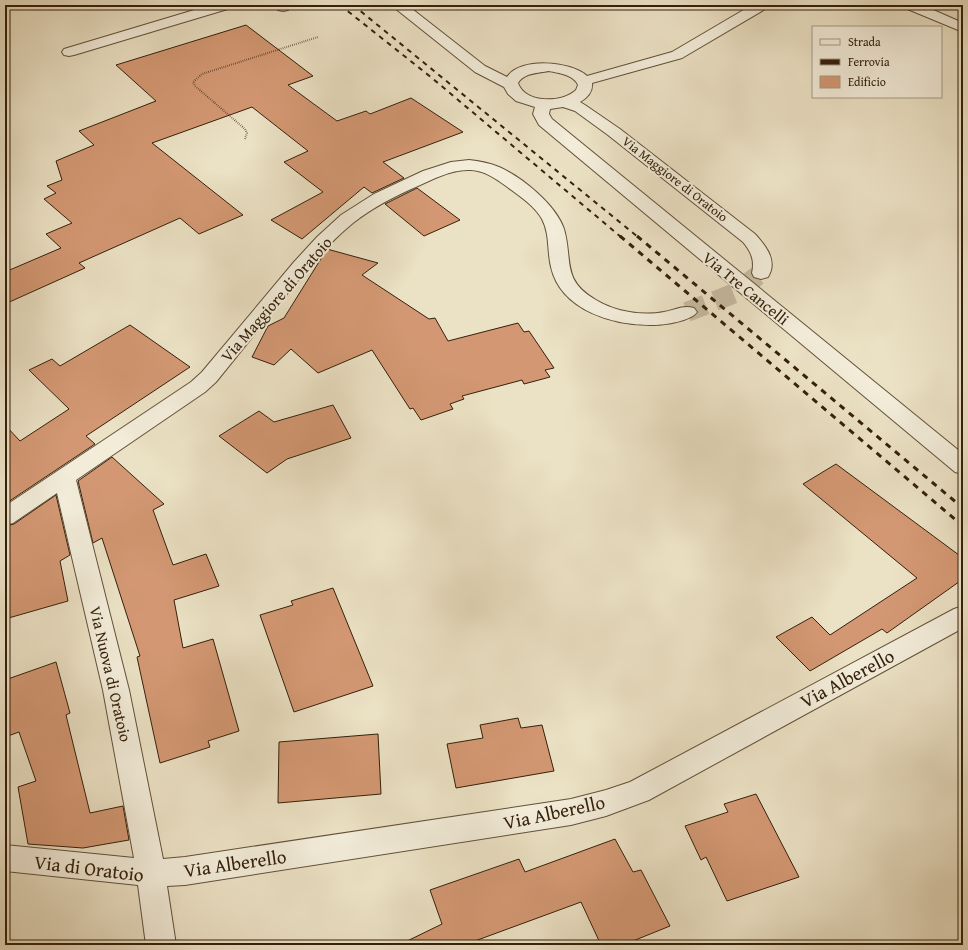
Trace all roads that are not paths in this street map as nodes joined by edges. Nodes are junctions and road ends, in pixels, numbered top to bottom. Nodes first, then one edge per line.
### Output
1 (226, 5) edge
2 (398, 5) edge
3 (762, 5) edge
4 (910, 5) edge
5 (963, 28) edge
6 (69, 52) dead end
7 (584, 81) junction
8 (510, 84) junction
9 (565, 102) junction
10 (543, 104) junction
11 (760, 273) dead end
12 (687, 312) tunnel mouth
13 (963, 466) edge
14 (64, 477) junction
15 (5, 517) edge
16 (963, 616) edge
17 (5, 858) edge
18 (151, 873) junction
19 (161, 945) edge

1 - 6 street
2 - 8 street
3 - 7 street
4 - 5 street
7 - 8 street
7 - 9 street
8 - 10 street
9 - 10 street
9 - 11 street, Via Maggiore di Oratoio
10 - 13 street, Via Tre Cancelli
12 - 14 street, Via Maggiore di Oratoio
14 - 15 street, Via Maggiore di Oratoio
14 - 18 street, Via Nuova di Oratoio
16 - 18 street, Via Alberello
17 - 18 street, Via di Oratoio
18 - 19 street, Via di Oratoio

